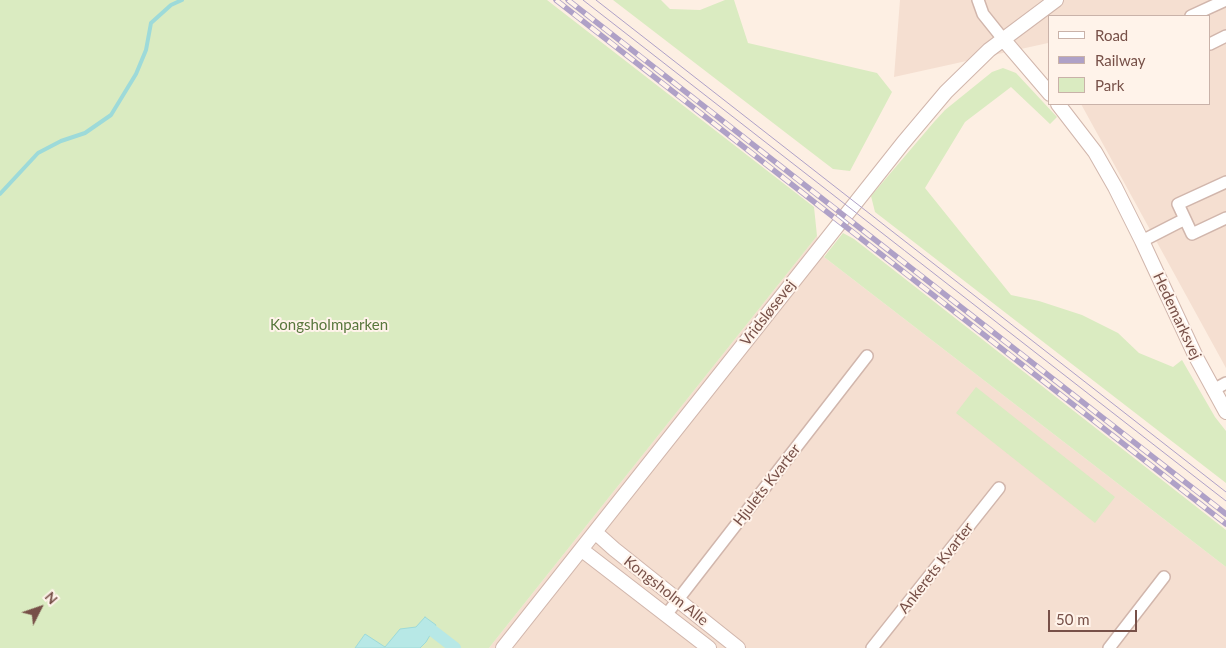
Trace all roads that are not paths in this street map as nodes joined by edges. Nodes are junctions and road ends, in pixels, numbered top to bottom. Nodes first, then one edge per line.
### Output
1 (978, 0) edge
2 (1056, 0) edge
3 (1226, 0) edge
4 (1193, 15) edge
5 (1226, 36) edge
6 (1003, 39) junction
7 (1211, 44) edge
8 (1048, 92) edge
9 (1061, 105) edge
10 (1226, 182) edge
11 (1226, 218) edge
12 (1185, 219) junction
13 (1142, 241) junction
14 (867, 356) dead end
15 (1226, 383) edge
16 (1213, 390) junction
17 (1226, 412) edge
18 (998, 488) dead end
19 (595, 532) junction
20 (582, 550) junction
21 (1164, 577) dead end
22 (677, 600) junction
23 (666, 615) junction
24 (503, 648) edge
25 (709, 648) edge
26 (738, 648) edge
27 (872, 648) edge
28 (1109, 648) edge

1 - 6 street
2 - 6 street, Vridsløsevej
3 - 4 street
5 - 7 street
6 - 8 street
6 - 19 street, Vridsløsevej
9 - 13 street, Hedemarksvej
10 - 12 street
11 - 12 street
12 - 13 street
13 - 16 street, Hedemarksvej
14 - 22 street, Hjulets Kvarter
15 - 16 street
16 - 17 street, Hedemarksvej
18 - 27 street, Ankerets Kvarter
19 - 20 street, Vridsløsevej
19 - 22 street, Kongsholm Alle
20 - 23 street, Kongsholm Alle
20 - 24 street, Vridsløsevej
21 - 28 street
22 - 23 street, Hjulets Kvarter
22 - 26 street, Kongsholm Alle
23 - 25 street, Kongsholm Alle

